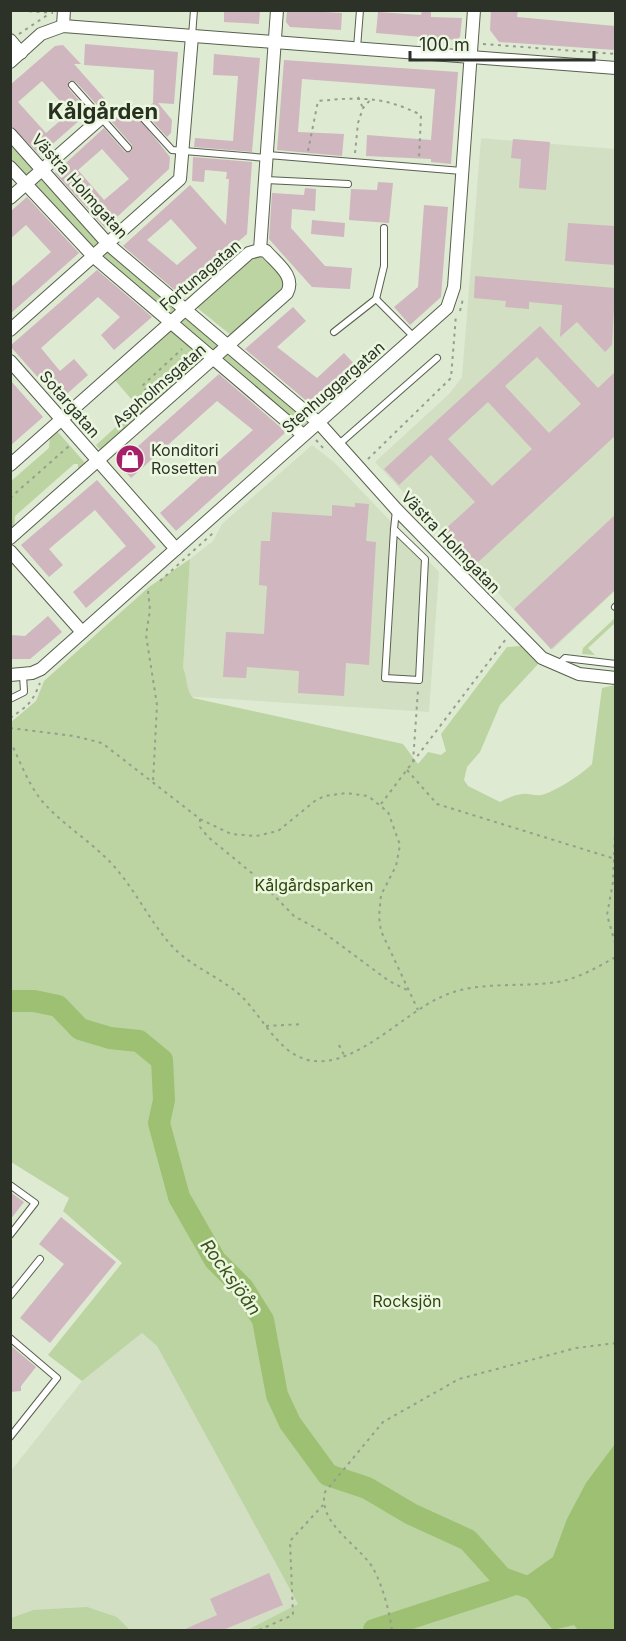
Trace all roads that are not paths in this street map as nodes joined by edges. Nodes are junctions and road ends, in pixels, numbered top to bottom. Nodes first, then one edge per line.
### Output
1 (64, 10) edge
2 (194, 10) edge
3 (278, 10) edge
4 (360, 10) edge
5 (474, 10) edge
6 (63, 26) junction
7 (192, 36) junction
8 (10, 40) edge
9 (276, 41) junction
10 (357, 48) junction
11 (21, 52) junction
12 (471, 57) junction
13 (10, 62) edge
14 (615, 68) edge
15 (72, 85) dead end
16 (101, 118) junction
17 (143, 118) dead end
18 (10, 134) edge
19 (128, 148) dead end
20 (183, 152) junction
21 (268, 156) junction
22 (10, 167) edge
23 (42, 170) junction
24 (462, 171) junction
25 (266, 180) junction
26 (26, 184) junction
27 (348, 184) dead end
28 (10, 198) edge
29 (384, 228) dead end
30 (109, 244) junction
31 (260, 250) junction
32 (94, 257) junction
33 (376, 299) junction
34 (187, 308) junction
35 (170, 323) junction
36 (10, 330) edge
37 (334, 332) dead end
38 (414, 338) junction
39 (229, 345) junction
40 (437, 358) dead end
41 (213, 359) junction
42 (10, 361) edge
43 (62, 420) junction
44 (322, 427) junction
45 (303, 435) junction
46 (338, 445) junction
47 (98, 461) junction
48 (10, 465) edge
49 (396, 509) junction
50 (394, 529) junction
51 (10, 538) edge
52 (176, 549) junction
53 (10, 551) edge
54 (82, 632) junction
55 (615, 664) edge
56 (560, 667) junction
57 (17, 675) edge
58 (615, 678) edge
59 (10, 699) edge
60 (10, 1185) edge
61 (10, 1235) edge
62 (40, 1259) dead end
63 (10, 1296) edge
64 (10, 1338) edge
65 (10, 1437) edge

1 - 6 street
2 - 7 lane
3 - 9 street, Fortunagatan
4 - 10 lane
5 - 12 street, Stenhuggargatan
6 - 7 street
6 - 11 street
7 - 9 street
7 - 20 street
8 - 11 street
9 - 10 street
9 - 21 street, Fortunagatan
10 - 12 street
11 - 13 street
12 - 14 street
12 - 24 street, Stenhuggargatan
15 - 16 lane
16 - 19 lane
16 - 23 street
17 - 20 lane
18 - 23 street, Västra Holmgatan
20 - 21 lane
20 - 30 street
21 - 24 lane
21 - 25 street, Fortunagatan
22 - 26 street
23 - 26 street
23 - 30 street, Västra Holmgatan
24 - 38 street, Stenhuggargatan
25 - 27 lane
25 - 31 street, Fortunagatan
26 - 28 street
26 - 32 street
29 - 33 lane
30 - 32 street
30 - 34 street, Västra Holmgatan
31 - 34 street, Fortunagatan
31 - 39 street, Aspholmsgatan
32 - 35 street
32 - 36 street
33 - 37 lane
33 - 38 lane
34 - 35 street, Fortunagatan
34 - 39 street, Västra Holmgatan
35 - 41 street
35 - 43 street, Fortunagatan
38 - 44 street, Stenhuggargatan
39 - 41 street, Aspholmsgatan
39 - 44 street, Västra Holmgatan
40 - 46 lane
41 - 45 street
41 - 47 street, Aspholmsgatan
42 - 43 street, Sotargatan
43 - 47 street, Sotargatan
43 - 48 street, Fortunagatan
44 - 45 street, Stenhuggargatan
44 - 46 street, Västra Holmgatan
45 - 52 street, Stenhuggargatan
46 - 49 street, Västra Holmgatan
47 - 51 street, Aspholmsgatan
47 - 52 street, Sotargatan
49 - 50 lane
49 - 56 street, Västra Holmgatan
50 - 50 lane
52 - 54 street, Stenhuggargatan
53 - 54 street
54 - 57 street, Stenhuggargatan
55 - 56 lane
56 - 58 street
57 - 59 lane
60 - 61 lane
62 - 63 lane
64 - 65 lane

